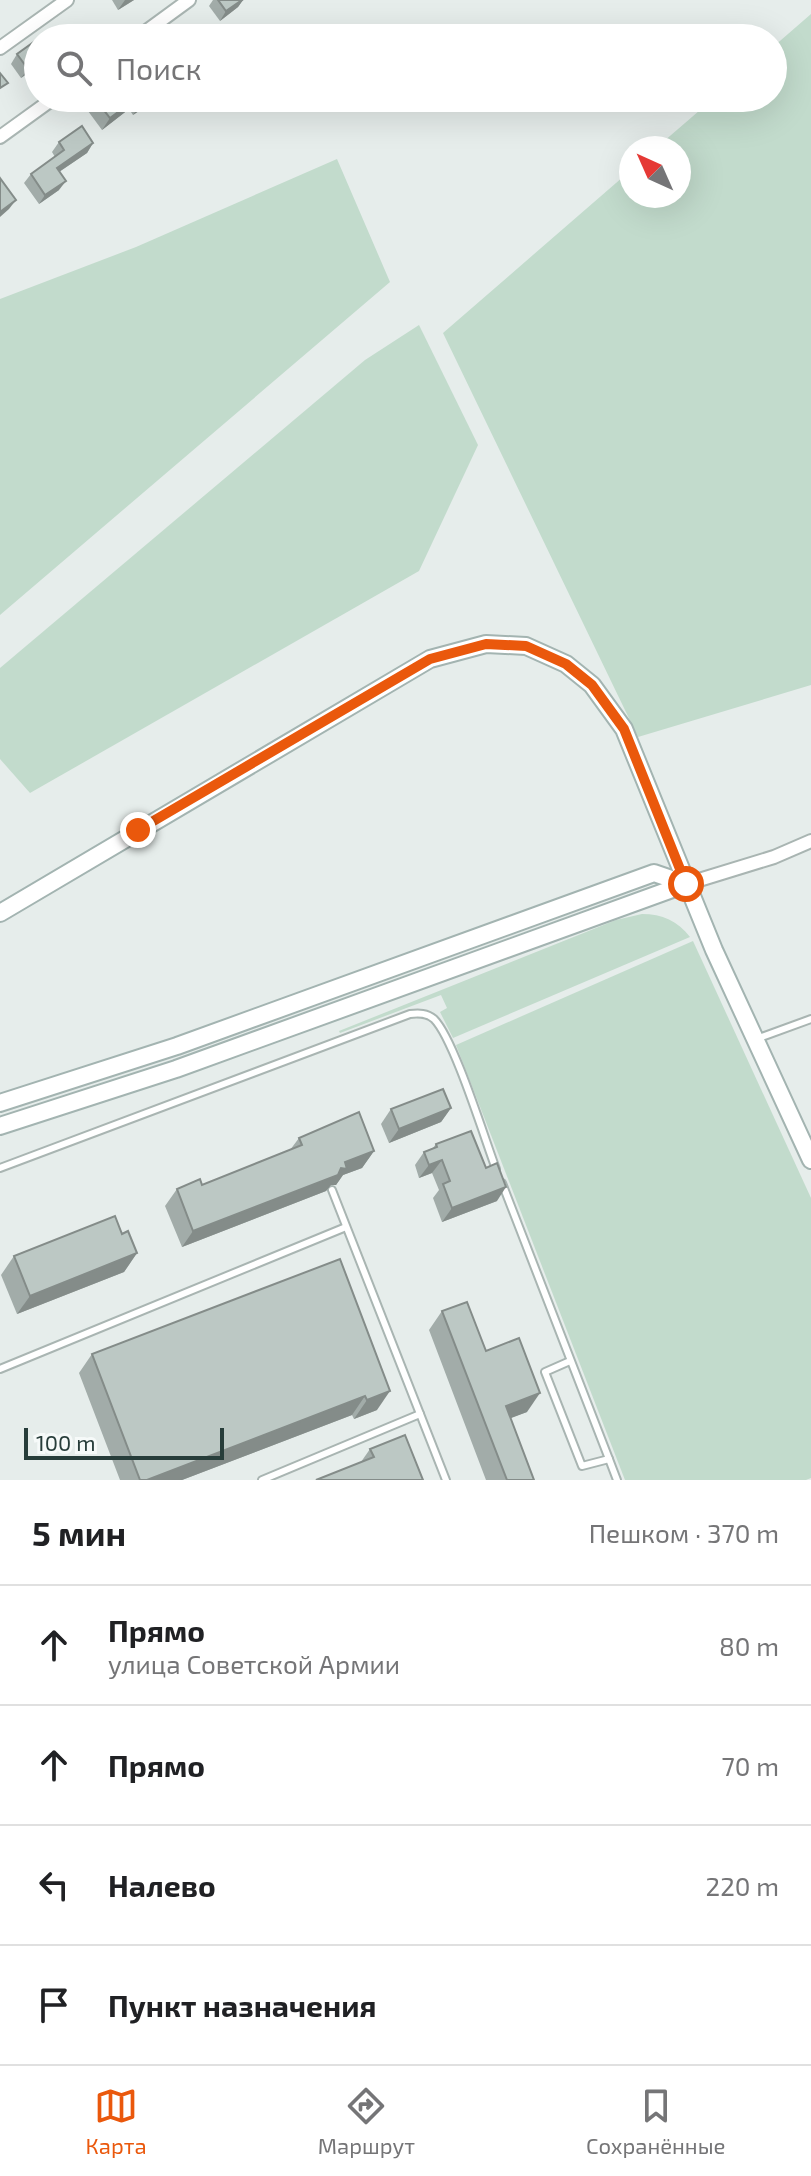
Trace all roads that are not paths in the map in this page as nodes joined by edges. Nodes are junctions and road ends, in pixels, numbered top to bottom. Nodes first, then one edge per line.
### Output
1 (67, 0) edge
2 (189, 0) edge
3 (34, 24) edge
4 (156, 24) edge
5 (24, 31) edge
6 (0, 48) edge
7 (35, 112) edge
8 (0, 137) edge
9 (811, 841) edge
10 (686, 884) junction
11 (0, 913) edge
12 (811, 1019) edge
13 (756, 1039) junction
14 (0, 1103) edge
15 (0, 1126) edge
16 (805, 1130) edge
17 (811, 1160) edge
18 (0, 1168) edge
19 (332, 1190) edge
20 (346, 1227) junction
21 (570, 1361) junction
22 (0, 1369) edge
23 (420, 1414) junction
24 (609, 1459) junction
25 (262, 1480) edge
26 (446, 1480) edge
27 (617, 1480) edge

1 - 3 street
2 - 4 street
5 - 6 street
7 - 8 street
9 - 10 street
10 - 11 main road
10 - 13 main road
10 - 14 main road
10 - 15 main road
12 - 13 lane
13 - 16 main road
16 - 17 main road
18 - 21 lane
19 - 20 lane
20 - 22 lane
20 - 23 lane
21 - 24 lane
21 - 24 lane
23 - 25 lane
23 - 26 lane
24 - 27 lane

